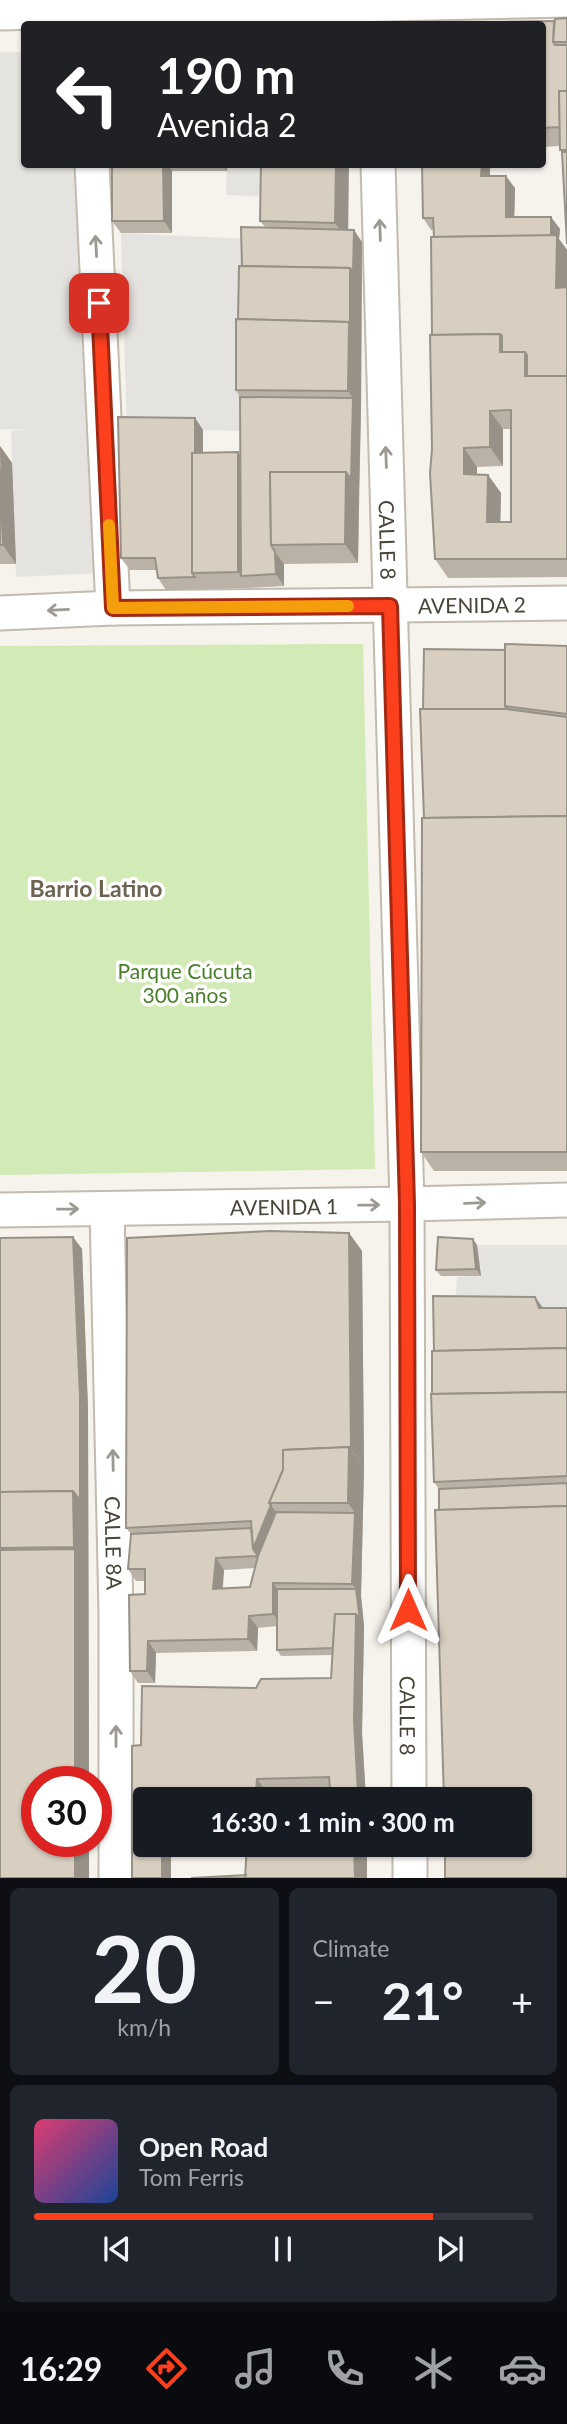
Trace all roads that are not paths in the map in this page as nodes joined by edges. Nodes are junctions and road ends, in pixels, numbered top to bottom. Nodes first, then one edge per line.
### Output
1 (567, 0) edge
2 (374, 10) edge
3 (85, 12) edge
4 (0, 13) edge
5 (92, 168) edge
6 (378, 168) edge
7 (567, 603) edge
8 (390, 606) junction
9 (113, 608) junction
10 (0, 613) edge
11 (567, 1200) edge
12 (407, 1204) junction
13 (107, 1209) junction
14 (0, 1210) edge
15 (409, 1787) edge
16 (410, 1857) edge
17 (116, 1878) edge
18 (410, 1878) edge

1 - 2 street
2 - 3 street
3 - 4 street
9 -> 5 street
8 -> 6 street, CALLE 8
7 - 8 street, AVENIDA 2
8 - 9 street, AVENIDA 2
8 - 12 street, CALLE 8
9 -> 10 street, AVENIDA 2
12 -> 11 street, AVENIDA 1
13 -> 12 street, AVENIDA 1
12 - 15 street, CALLE 8
14 -> 13 street, AVENIDA 1
17 -> 13 street, CALLE 8A
16 - 18 street

